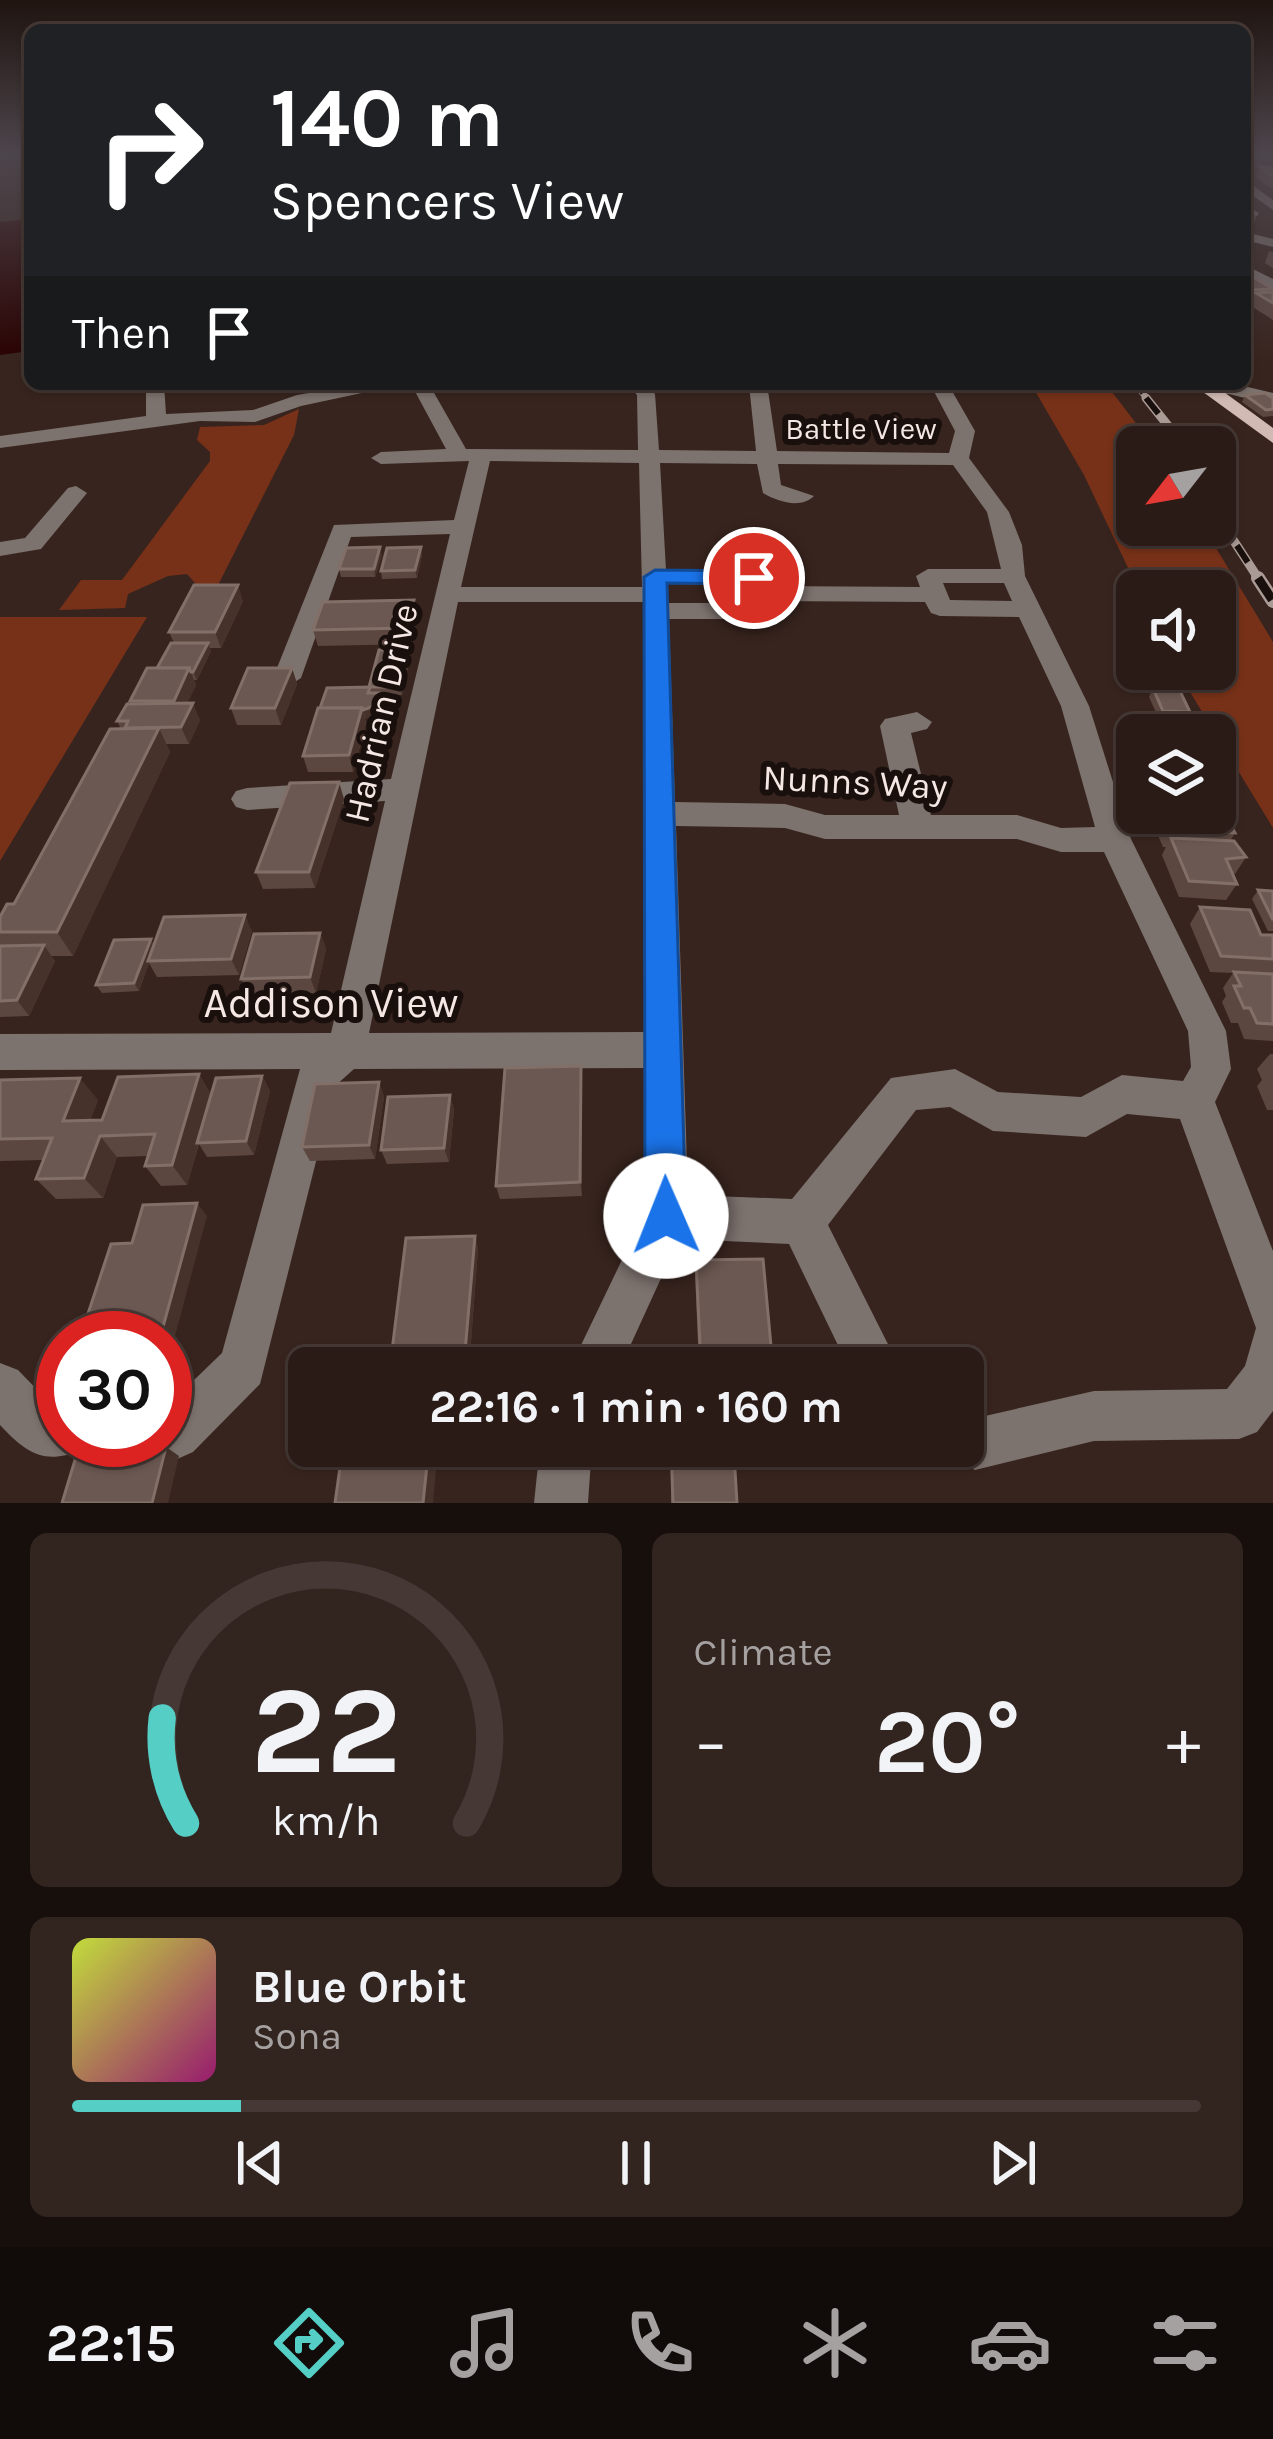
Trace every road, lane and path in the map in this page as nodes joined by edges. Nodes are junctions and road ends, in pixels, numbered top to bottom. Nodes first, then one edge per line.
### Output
1 (155, 390) edge
2 (360, 390) edge
3 (424, 390) edge
4 (642, 390) edge
5 (758, 390) edge
6 (942, 390) edge
7 (1209, 390) edge
8 (156, 421) junction
9 (1273, 437) edge
10 (0, 442) edge
11 (470, 456) junction
12 (650, 457) junction
13 (381, 458) dead end
14 (764, 459) junction
15 (958, 459) junction
16 (76, 493) dead end
17 (803, 496) dead end
18 (462, 527) junction
19 (0, 549) edge
20 (1012, 577) junction
21 (656, 594) junction
22 (447, 595) junction
23 (935, 595) junction
24 (1027, 609) junction
25 (287, 678) edge
26 (917, 722) dead end
27 (404, 789) junction
28 (247, 800) dead end
29 (661, 814) junction
30 (917, 825) junction
31 (1115, 839) junction
32 (663, 1050) junction
33 (346, 1051) junction
34 (0, 1052) edge
35 (1193, 1100) junction
36 (666, 1216) junction
37 (802, 1222) junction
38 (1273, 1312) edge
39 (1273, 1345) edge
40 (605, 1347) edge
41 (864, 1347) edge
42 (0, 1388) edge
43 (192, 1417) edge
44 (36, 1427) edge
45 (984, 1442) edge
46 (564, 1467) edge
47 (561, 1503) edge

1 - 8 street
2 - 8 street
3 - 11 street
4 - 12 street
5 - 14 street, Battle View
6 - 15 street
7 - 9 main road
8 - 10 street
11 - 12 street, Battle View
11 - 13 street, Battle View
11 - 18 street
12 - 14 street, Battle View
12 - 21 street
14 - 15 street, Battle View
14 - 17 street, Battle View
15 - 20 street
16 - 19 street
18 - 22 street
18 - 25 street
20 - 23 street
20 - 24 street
21 - 22 street, Hadrian Drive
21 - 23 street, Hadrian Drive
21 - 29 street
22 - 27 street, Hadrian Drive
23 - 24 street
24 - 31 street
26 - 30 street
27 - 28 street
27 - 33 street, Hadrian Drive
29 - 30 street, Nunns Way
29 - 32 street
30 - 31 street, Nunns Way
31 - 35 street
32 - 33 street, Addison View
32 - 36 street
33 - 34 street, Addison View
33 - 43 street
35 - 37 street
35 - 38 street
36 - 37 street
36 - 40 street
37 - 41 street
39 - 45 street
42 - 44 street
46 - 47 street

